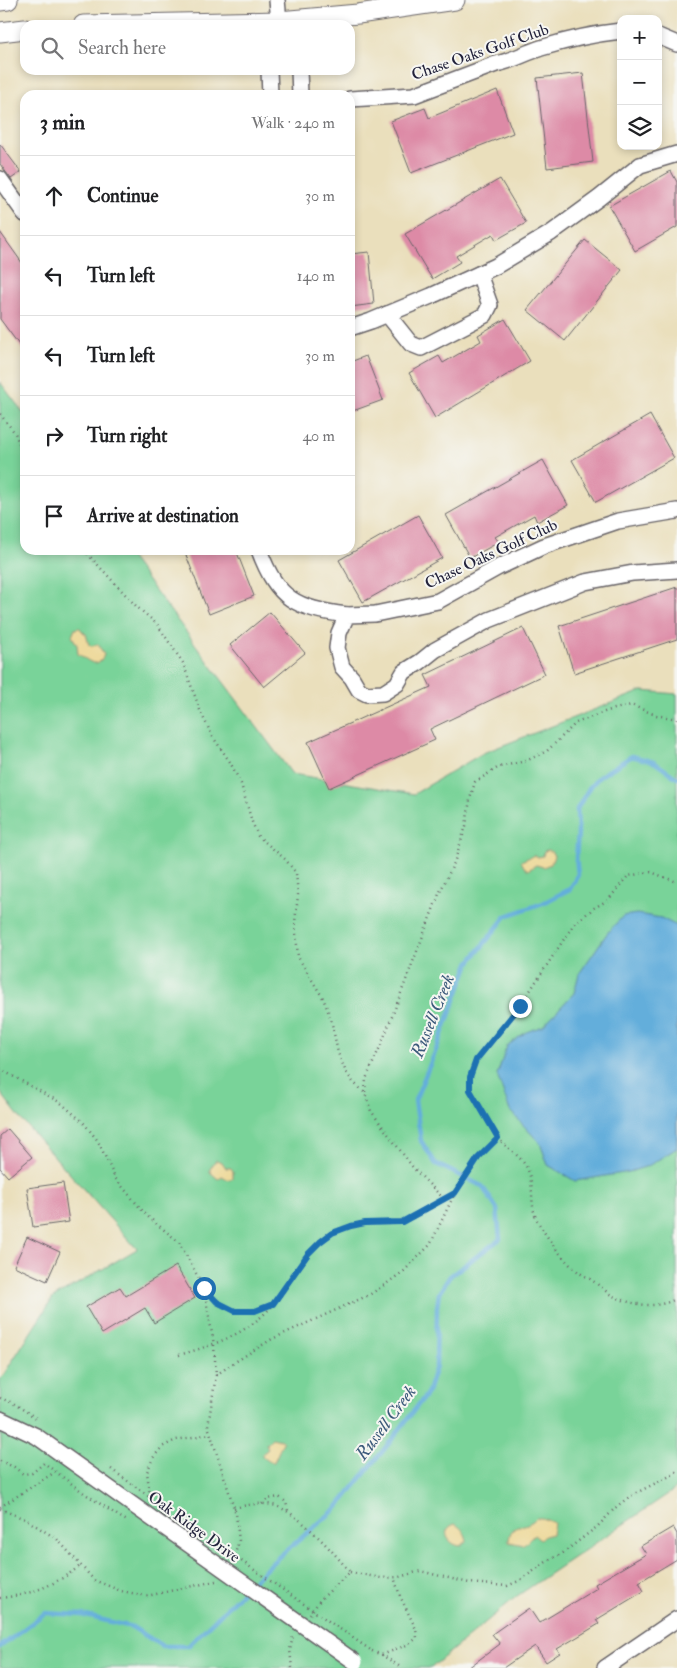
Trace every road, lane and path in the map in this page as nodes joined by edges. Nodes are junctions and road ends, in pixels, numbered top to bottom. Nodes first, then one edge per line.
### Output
1 (8, 0) edge
2 (277, 0) edge
3 (455, 0) edge
4 (0, 1) edge
5 (280, 20) edge
6 (312, 20) edge
7 (20, 30) edge
8 (0, 32) edge
9 (617, 32) edge
10 (662, 38) edge
11 (677, 44) edge
12 (269, 75) edge
13 (299, 75) edge
14 (270, 90) edge
15 (300, 90) edge
16 (355, 99) edge
17 (677, 154) edge
18 (0, 179) edge
19 (20, 195) edge
20 (479, 274) junction
21 (387, 314) junction
22 (355, 327) edge
23 (0, 414) edge
24 (20, 446) edge
25 (677, 511) edge
26 (89, 555) edge
27 (261, 555) edge
28 (677, 570) edge
29 (347, 615) junction
30 (677, 719) edge
31 (677, 882) edge
32 (0, 1069) edge
33 (365, 1093) junction
34 (498, 1138) junction
35 (455, 1193) junction
36 (444, 1199) junction
37 (204, 1288) junction
38 (677, 1298) edge
39 (273, 1304) junction
40 (214, 1345) junction
41 (179, 1355) dead end
42 (216, 1375) junction
43 (0, 1398) edge
44 (27, 1412) dead end
45 (0, 1419) edge
46 (210, 1434) junction
47 (0, 1461) edge
48 (54, 1471) junction
49 (677, 1471) edge
50 (150, 1496) dead end
51 (262, 1504) junction
52 (0, 1508) edge
53 (234, 1508) junction
54 (288, 1512) junction
55 (129, 1521) dead end
56 (191, 1526) dead end
57 (233, 1561) dead end
58 (80, 1566) junction
59 (350, 1572) junction
60 (394, 1577) junction
61 (217, 1581) dead end
62 (0, 1598) edge
63 (309, 1614) dead end
64 (677, 1619) edge
65 (298, 1629) dead end
66 (382, 1655) junction
67 (359, 1665) edge
68 (292, 1668) edge
69 (402, 1668) edge
70 (605, 1668) edge

1 - 4 main road
2 - 5 street
3 - 6 main road
7 - 8 main road
9 - 16 street, Chase Oaks Golf Club
10 - 11 street
12 - 14 street
13 - 15 street
17 - 20 street
18 - 19 street
20 - 21 street
20 - 21 street
21 - 22 street
23 - 24 path
25 - 29 street, Chase Oaks Golf Club
26 - 33 path
27 - 29 street, Chase Oaks Golf Club
28 - 29 street
30 - 33 path
31 - 34 path
32 - 37 path
33 - 36 path
34 - 35 path
34 - 38 path
35 - 36 path
35 - 42 path
36 - 39 path
37 - 39 path
37 - 40 path
39 - 40 path
40 - 41 path
40 - 42 path
42 - 46 path
43 - 44 path
45 - 67 street, Oak Ridge Drive, bridge
46 - 50 path
46 - 53 path
47 - 48 path
48 - 52 path
48 - 55 path
49 - 60 path
51 - 53 path
51 - 54 path
51 - 54 path
52 - 58 path
53 - 57 path
54 - 59 path
56 - 66 path, bridge
58 - 61 path
58 - 62 path
59 - 60 path
59 - 63 path
60 - 66 path
64 - 70 street
65 - 68 path
66 - 69 path

